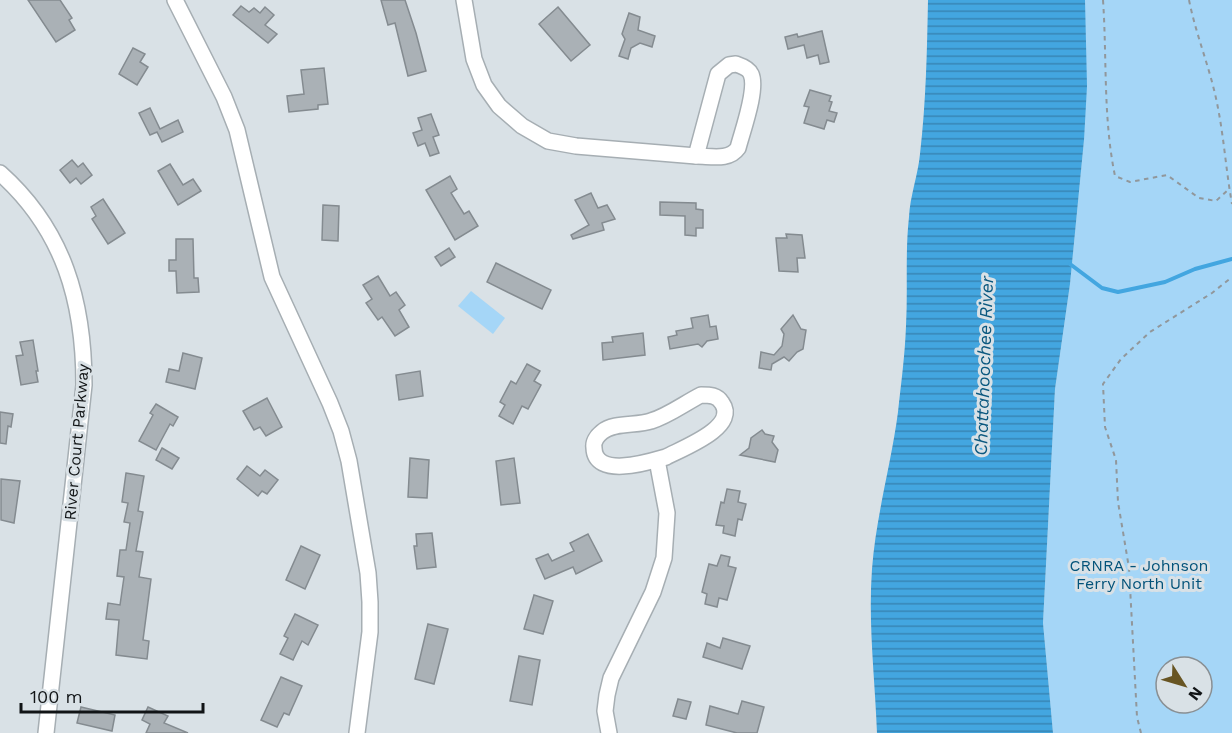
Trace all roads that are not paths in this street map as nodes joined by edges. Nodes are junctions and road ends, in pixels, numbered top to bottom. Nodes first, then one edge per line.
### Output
1 (174, 0) edge
2 (464, 0) edge
3 (696, 156) junction
4 (0, 173) edge
5 (657, 460) junction
6 (46, 733) edge
7 (357, 733) edge
8 (609, 733) edge

1 - 7 street
2 - 3 street
3 - 3 street
4 - 6 street, River Court Parkway
5 - 5 street
5 - 8 street

